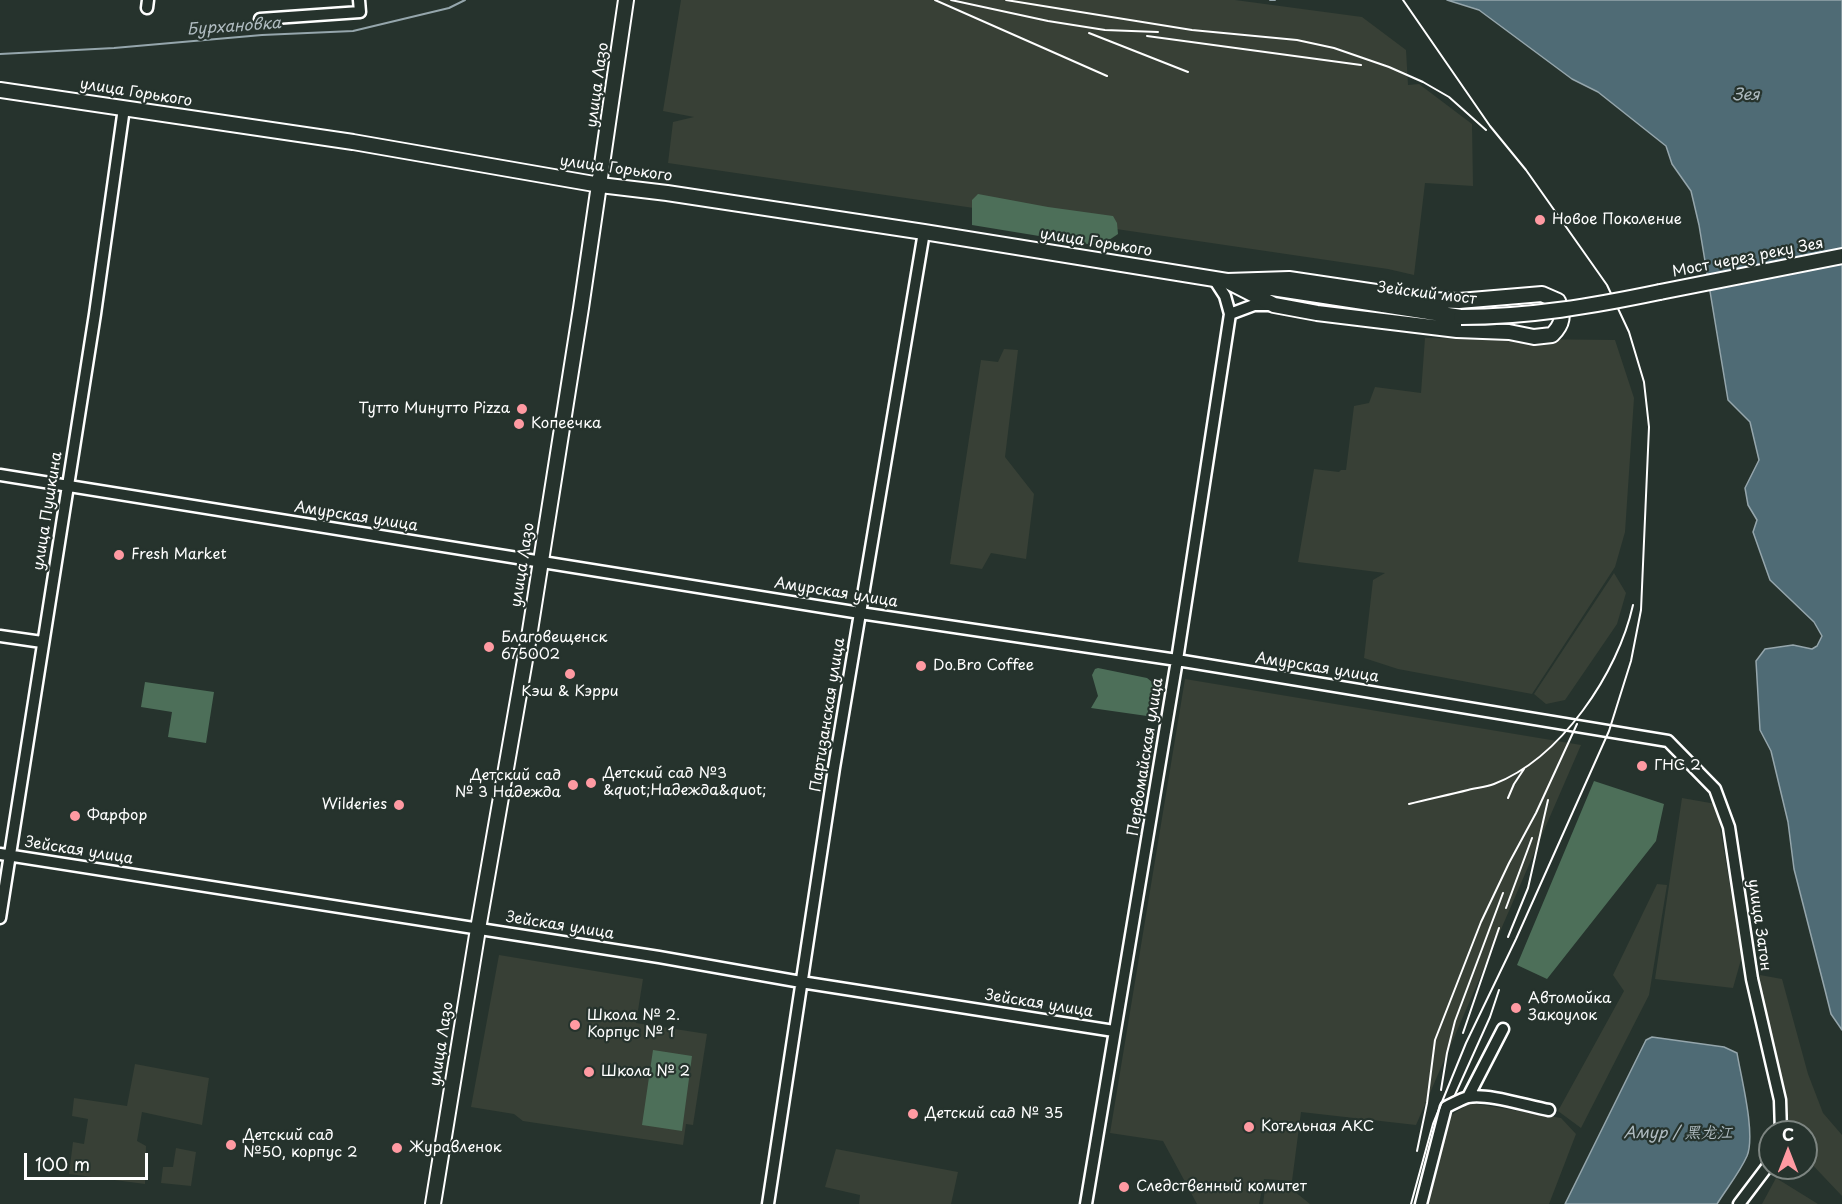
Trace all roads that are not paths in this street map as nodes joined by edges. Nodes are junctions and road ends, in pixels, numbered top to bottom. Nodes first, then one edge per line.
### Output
1 (359, 0) edge
2 (626, 0) edge
3 (260, 20) dead end
4 (0, 90) edge
5 (124, 108) junction
6 (600, 185) junction
7 (924, 232) junction
8 (1842, 256) edge
9 (1221, 280) junction
10 (1660, 292) joint
11 (1274, 305) junction
12 (1230, 315) junction
13 (0, 475) edge
14 (67, 486) junction
15 (540, 562) junction
16 (860, 613) junction
17 (0, 636) edge
18 (42, 642) junction
19 (1177, 660) junction
20 (1668, 741) joint
21 (5, 855) edge
22 (0, 918) edge
23 (478, 928) junction
24 (801, 982) junction
25 (1503, 1029) dead end
26 (1114, 1031) junction
27 (1468, 1098) junction
28 (1549, 1110) dead end
29 (1781, 1120) edge
30 (1758, 1179) edge
31 (433, 1204) edge
32 (768, 1204) edge
33 (1086, 1204) edge
34 (1420, 1204) edge
35 (1739, 1204) edge

1 - 3 street
2 - 6 main road, улица Лазо
4 - 5 main road, улица Горького
5 - 6 main road, улица Горького
5 - 14 street, улица Пушкина
6 - 7 main road, улица Горького
6 - 15 main road, улица Лазо
7 - 9 main road, улица Горького
7 - 16 street, Партизанская улица
8 - 10 main road, Мост через реку Зея
9 - 10 main road, Зейский мост, bridge
9 - 11 main road, улица Горького
9 - 11 main road, улица Горького
9 - 12 street
11 - 12 street
12 - 19 street, Первомайская улица
13 - 14 street, Амурская улица
14 - 15 street, Амурская улица
14 - 18 street, улица Пушкина
15 - 16 street, Амурская улица
15 - 23 main road, улица Лазо
16 - 19 street, Амурская улица
16 - 24 street, Партизанская улица
17 - 18 street
18 - 21 street, улица Пушкина
19 - 20 street, Амурская улица
19 - 26 street, Первомайская улица
20 - 29 street, улица Затон
21 - 22 street, улица Пушкина
21 - 23 street, Зейская улица
23 - 24 street, Зейская улица
23 - 31 main road, улица Лазо
24 - 26 street, Зейская улица
24 - 32 street, Партизанская улица
25 - 27 street
26 - 33 street, Первомайская улица
27 - 28 street
27 - 34 street
30 - 35 street

